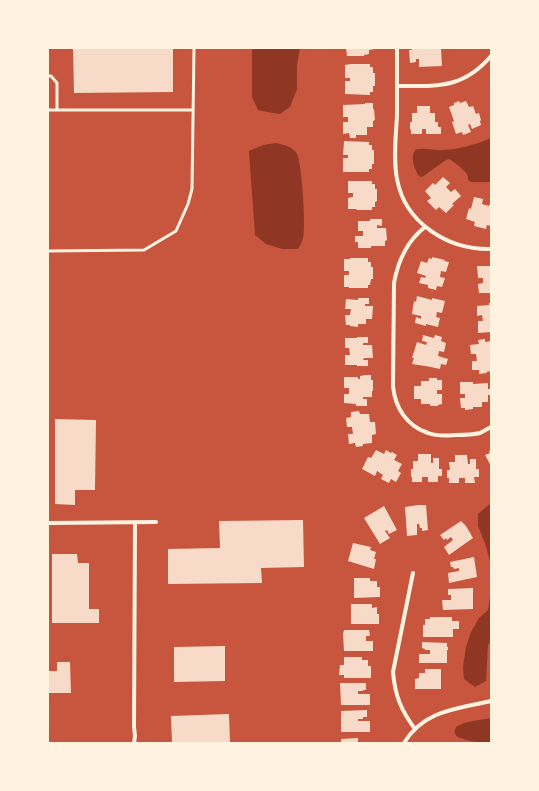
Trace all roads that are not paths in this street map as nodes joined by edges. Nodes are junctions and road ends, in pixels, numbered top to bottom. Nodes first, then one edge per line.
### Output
1 (194, 48) edge
2 (397, 48) edge
3 (491, 56) edge
4 (48, 76) edge
5 (398, 86) junction
6 (48, 110) edge
7 (57, 110) junction
8 (193, 110) junction
9 (426, 227) junction
10 (491, 249) edge
11 (48, 250) edge
12 (491, 427) edge
13 (135, 522) junction
14 (156, 522) dead end
15 (48, 523) edge
16 (413, 573) dead end
17 (491, 701) edge
18 (415, 729) junction
19 (404, 742) edge
20 (134, 743) edge

1 - 8 lane
2 - 5 street
3 - 5 street
4 - 7 lane
5 - 9 street
6 - 7 lane
7 - 8 lane
8 - 11 lane
9 - 10 street
9 - 12 street
13 - 14 street
13 - 15 street
13 - 20 street
16 - 18 street
17 - 18 street
18 - 19 street

